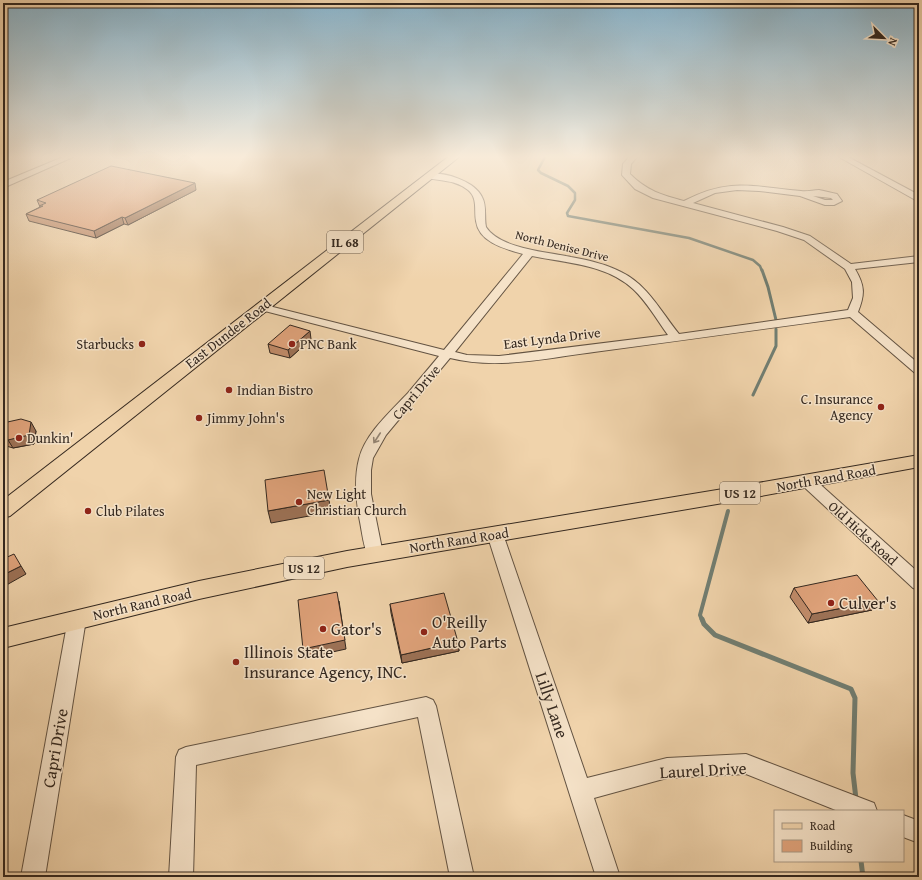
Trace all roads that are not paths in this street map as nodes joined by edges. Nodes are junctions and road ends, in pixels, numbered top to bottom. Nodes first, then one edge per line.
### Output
1 (402, 198) edge
2 (478, 198) edge
3 (663, 198) edge
4 (696, 198) edge
5 (685, 204) junction
6 (530, 252) junction
7 (919, 259) edge
8 (849, 267) junction
9 (261, 307) junction
10 (852, 313) junction
11 (676, 338) junction
12 (447, 355) junction
13 (919, 370) edge
14 (919, 461) edge
15 (808, 482) junction
16 (3, 511) edge
17 (495, 534) junction
18 (375, 554) junction
19 (919, 583) edge
20 (78, 619) junction
21 (3, 638) edge
22 (582, 790) junction
23 (863, 810) edge
24 (904, 826) edge
25 (919, 832) edge
26 (33, 877) edge
27 (181, 877) edge
28 (462, 877) edge
29 (608, 877) edge

1 - 9 main road, East Dundee Road / IL 68
2 - 6 street, North Denise Drive
3 - 5 street
4 - 5 street
5 - 8 street
6 - 11 street, North Denise Drive
6 - 12 street, Capri Drive
7 - 8 street
8 - 10 street
9 - 12 street, East Lynda Drive
9 - 16 main road, East Dundee Road / IL 68
10 - 11 street, East Lynda Drive
10 - 13 street
11 - 12 street, East Lynda Drive
12 -> 18 street, Capri Drive
14 - 15 main road, North Rand Road / US 12
15 - 17 main road, North Rand Road / US 12
15 - 19 street, Old Hicks Road
17 - 18 main road, North Rand Road / US 12
17 - 22 street, Lilly Lane
18 - 20 main road, North Rand Road / US 12
20 - 21 main road, North Rand Road / US 12
20 - 26 street, Capri Drive
22 - 23 street, Laurel Drive
22 - 29 street, Lilly Lane
24 - 25 street
27 - 28 street

